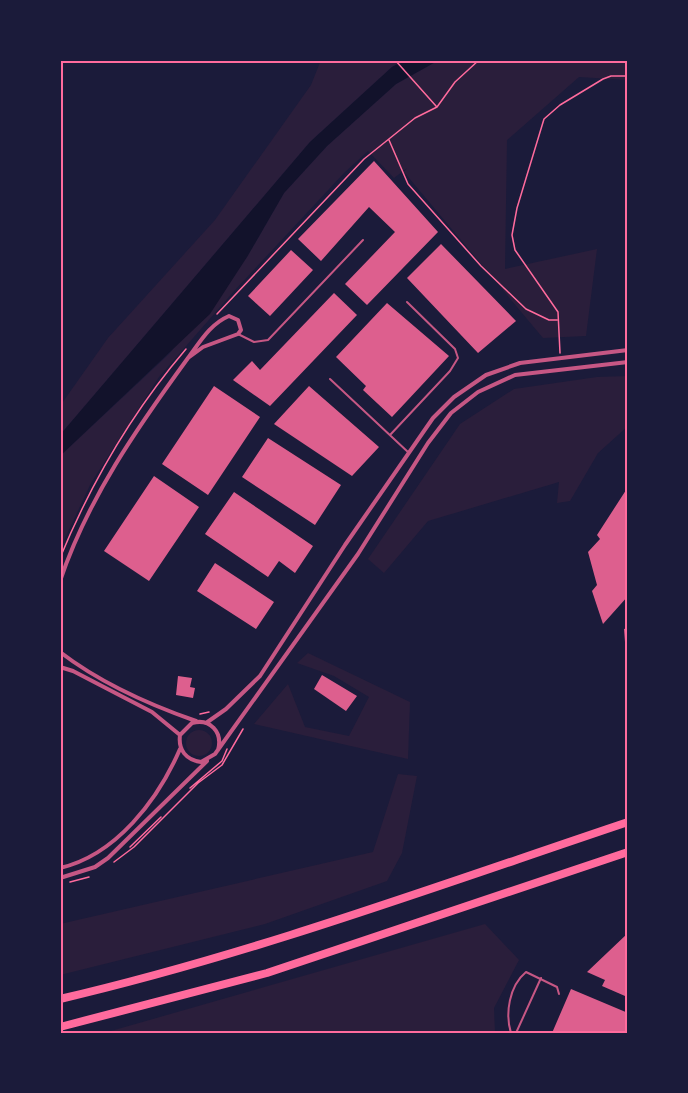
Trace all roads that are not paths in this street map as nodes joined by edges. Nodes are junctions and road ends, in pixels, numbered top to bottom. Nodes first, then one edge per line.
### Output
1 (363, 240) dead end
2 (407, 302) dead end
3 (238, 334) junction
4 (628, 350) edge
5 (189, 358) junction
6 (628, 362) edge
7 (330, 379) dead end
8 (390, 435) junction
9 (409, 453) junction
10 (60, 581) edge
11 (60, 652) edge
12 (60, 667) edge
13 (197, 722) junction
14 (206, 723) junction
15 (180, 735) junction
16 (181, 749) junction
17 (218, 750) junction
18 (207, 760) junction
19 (628, 822) edge
20 (628, 852) edge
21 (60, 868) edge
22 (60, 878) edge
23 (541, 978) junction
24 (559, 994) dead end
25 (61, 999) edge
26 (61, 1027) edge
27 (511, 1033) edge
28 (516, 1033) edge

1 - 3 lane
2 - 8 lane
3 - 5 street
3 - 5 street
4 - 9 street
5 - 10 street
6 - 17 street
7 - 8 lane
8 - 9 lane
9 - 14 street
11 - 13 street
12 - 15 street
13 - 14 street
13 - 15 street
14 - 17 street
15 - 16 street
16 - 18 street
16 - 21 street
17 - 18 street
18 - 22 street
19 - 25 highway
20 - 26 highway
23 - 24 lane
23 - 27 lane
23 - 28 lane

